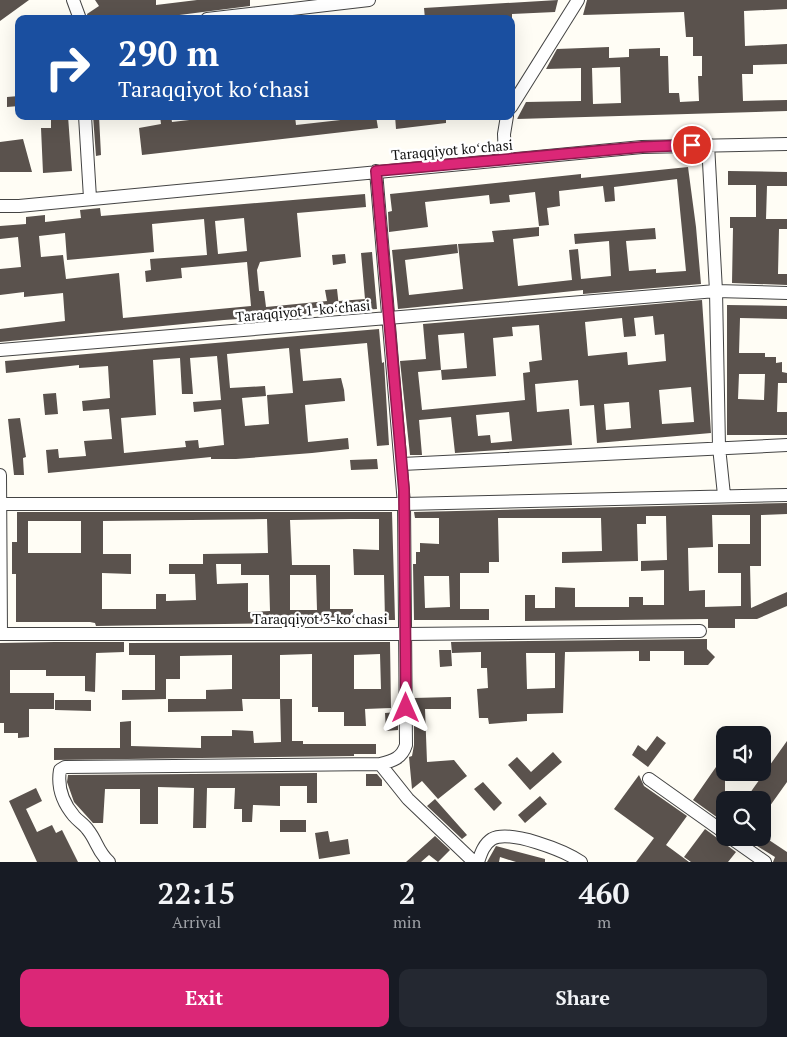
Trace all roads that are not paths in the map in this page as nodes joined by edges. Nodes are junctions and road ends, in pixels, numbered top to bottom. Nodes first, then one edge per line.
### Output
1 (73, 0) edge
2 (369, 0) edge
3 (578, 0) edge
4 (262, 6) edge
5 (79, 15) edge
6 (224, 15) edge
7 (515, 101) edge
8 (85, 120) edge
9 (506, 120) edge
10 (708, 144) junction
11 (787, 144) edge
12 (505, 160) junction
13 (376, 171) junction
14 (90, 198) junction
15 (0, 206) edge
16 (716, 291) junction
17 (787, 293) edge
18 (388, 319) junction
19 (0, 350) edge
20 (787, 445) edge
21 (719, 447) junction
22 (402, 464) junction
23 (0, 474) edge
24 (787, 494) edge
25 (724, 495) junction
26 (1, 504) edge
27 (404, 504) junction
28 (700, 631) dead end
29 (0, 634) edge
30 (406, 634) junction
31 (380, 764) junction
32 (649, 779) dead end
33 (716, 827) edge
34 (742, 846) edge
35 (108, 862) edge
36 (474, 862) edge
37 (478, 862) edge
38 (581, 862) edge
39 (765, 862) edge

1 - 5 street
2 - 4 street
3 - 7 street
4 - 6 street
8 - 14 street
9 - 12 street
10 - 11 street, Taraqqiyot koʻchasi
10 - 12 street, Taraqqiyot koʻchasi
10 - 16 street
12 - 13 street, Taraqqiyot koʻchasi
13 - 14 street, Taraqqiyot koʻchasi
13 - 18 street
14 - 15 street, Taraqqiyot koʻchasi
16 - 17 street, Taraqqiyot 1-koʻchasi
16 - 18 street, Taraqqiyot 1-koʻchasi
16 - 21 street
18 - 19 street, Taraqqiyot 1-koʻchasi
18 - 22 street
20 - 21 street
21 - 22 street
21 - 25 street
22 - 27 street
23 - 26 street
24 - 25 street
25 - 27 street
26 - 27 street
26 - 29 street
27 - 30 street
28 - 30 street, Taraqqiyot 3-koʻchasi
29 - 30 street, Taraqqiyot 3-koʻchasi
30 - 31 street
31 - 35 street
31 - 36 street
32 - 33 street
34 - 39 street
37 - 38 street

